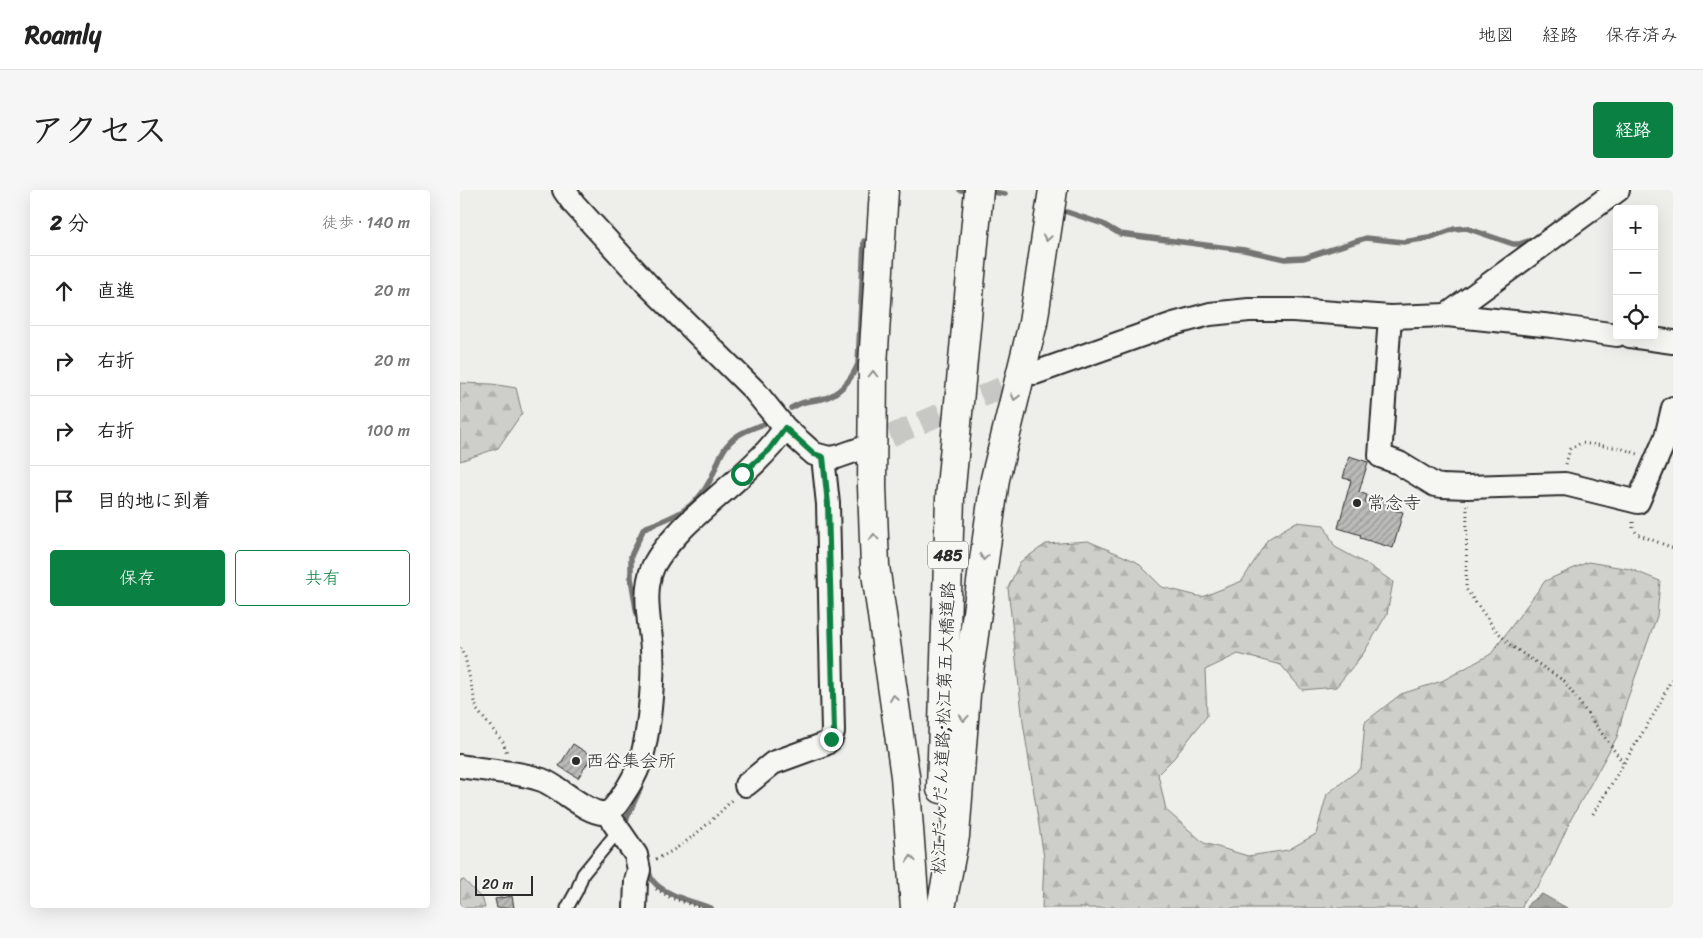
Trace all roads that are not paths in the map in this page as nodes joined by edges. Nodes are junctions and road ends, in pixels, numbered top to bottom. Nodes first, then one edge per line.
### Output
1 (564, 190) edge
2 (884, 190) edge
3 (1053, 190) edge
4 (1618, 190) edge
5 (979, 197) edge
6 (1447, 315) junction
7 (1390, 317) junction
8 (1613, 334) edge
9 (1658, 340) edge
10 (1673, 342) edge
11 (1035, 373) tunnel mouth
12 (1673, 408) edge
13 (785, 428) junction
14 (860, 449) tunnel mouth
15 (823, 457) junction
16 (460, 766) edge
17 (746, 785) road end
18 (613, 822) junction
19 (567, 908) edge
20 (635, 908) edge
21 (915, 908) edge
22 (937, 908) edge
23 (941, 908) edge

1 - 13 street
21 -> 2 highway
3 -> 23 highway
4 - 6 street
5 - 22 highway, 松江だんだん道路;松江第五大橋道路 / 485
6 - 7 street
6 - 8 street
7 - 11 street
7 - 12 street
9 - 10 street
13 - 15 street
13 - 18 street
14 - 15 street
15 - 17 street
16 - 18 street
18 - 19 lane
18 - 20 street

